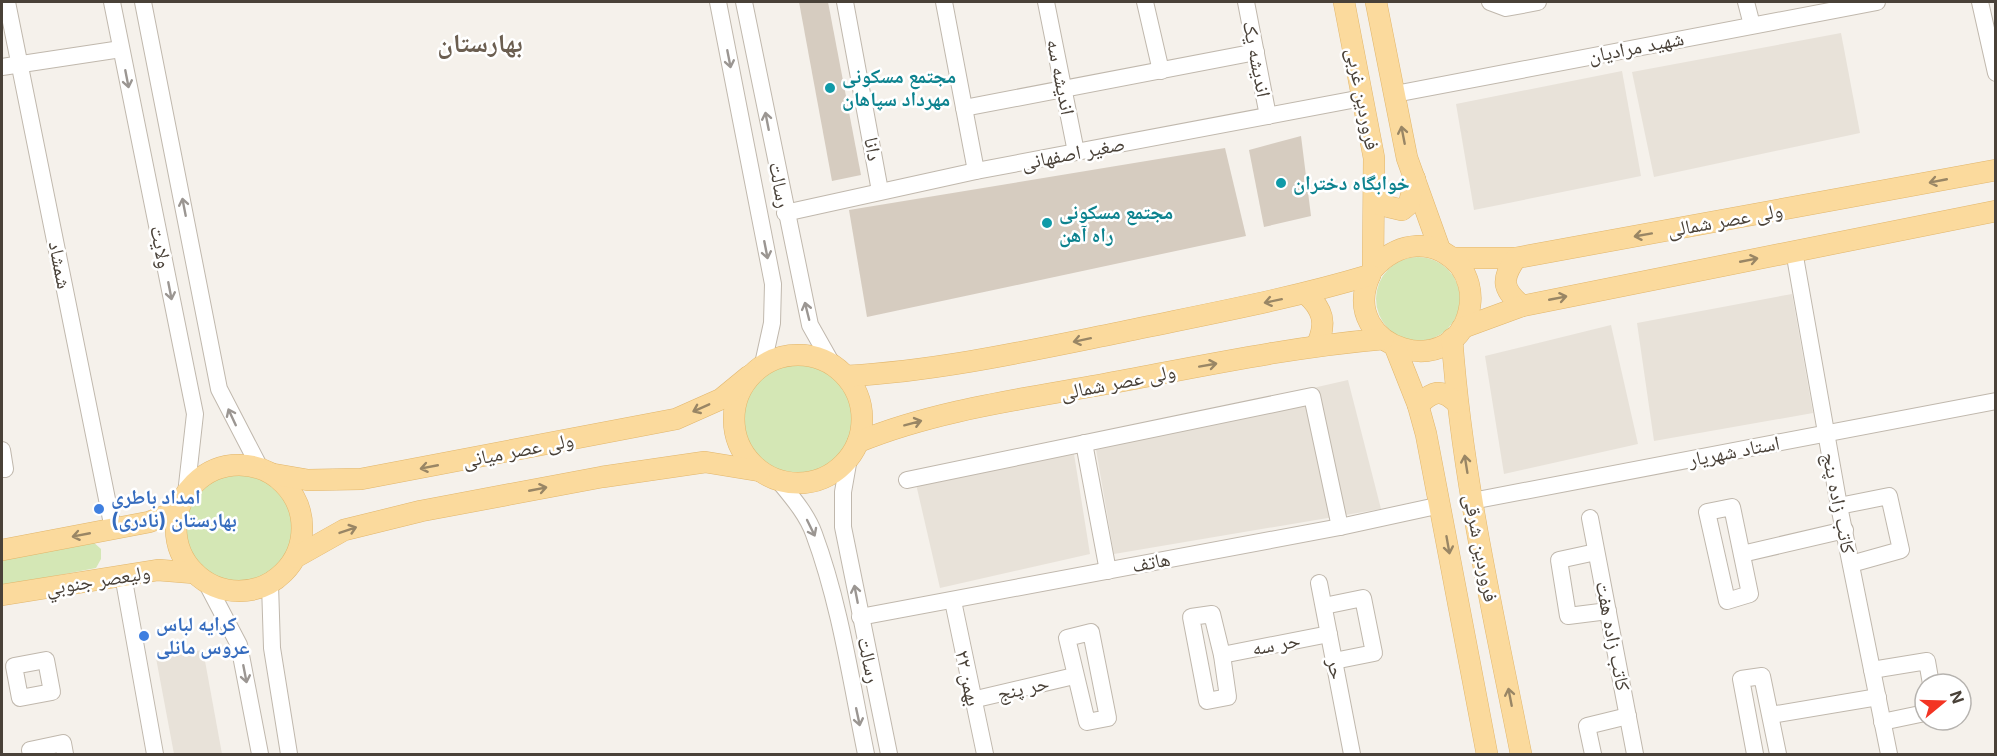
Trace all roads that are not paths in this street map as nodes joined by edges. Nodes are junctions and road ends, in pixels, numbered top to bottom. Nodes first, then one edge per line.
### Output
1 (7, 2) edge
2 (112, 2) edge
3 (144, 2) edge
4 (718, 2) edge
5 (744, 2) edge
6 (845, 2) edge
7 (944, 2) edge
8 (1046, 2) edge
9 (1145, 2) edge
10 (1246, 2) edge
11 (1344, 2) edge
12 (1376, 2) edge
13 (1538, 2) edge
14 (1746, 2) edge
15 (1877, 2) edge
16 (1980, 2) edge
17 (1493, 4) edge
18 (1752, 25) junction
19 (121, 49) junction
20 (1256, 52) junction
21 (20, 64) junction
22 (2, 67) edge
23 (1161, 71) junction
24 (1995, 73) edge
25 (1064, 89) junction
26 (1395, 94) junction
27 (1362, 98) junction
28 (964, 108) junction
29 (1268, 116) junction
30 (1076, 152) junction
31 (1995, 170) edge
32 (976, 171) junction
33 (1414, 178) junction
34 (880, 191) junction
35 (1375, 193) junction
36 (1995, 211) edge
37 (785, 213) junction
38 (1794, 251) junction
39 (1446, 254) junction
40 (1516, 258) junction
41 (1372, 272) junction
42 (1305, 294) junction
43 (1522, 306) junction
44 (1457, 334) junction
45 (1389, 343) junction
46 (1317, 345) junction
47 (756, 370) junction
48 (839, 370) junction
49 (1995, 401) edge
50 (1456, 402) junction
51 (1418, 405) junction
52 (1825, 433) junction
53 (1084, 443) junction
54 (2, 450) edge
55 (854, 450) junction
56 (2, 469) edge
57 (267, 471) junction
58 (769, 476) junction
59 (907, 480) dead end
60 (1472, 501) junction
61 (182, 502) junction
62 (1441, 505) junction
63 (1839, 506) junction
64 (1590, 518) dead end
65 (1340, 526) junction
66 (113, 529) junction
67 (1845, 530) junction
68 (2, 550) edge
69 (1596, 552) junction
70 (1742, 554) junction
71 (296, 557) junction
72 (1851, 564) junction
73 (1108, 571) junction
74 (123, 575) junction
75 (200, 577) junction
76 (1319, 583) dead end
77 (270, 584) junction
78 (2, 595) edge
79 (953, 601) junction
80 (1324, 606) junction
81 (1608, 610) junction
82 (860, 617) junction
83 (1329, 634) junction
84 (1222, 655) junction
85 (1334, 661) junction
86 (1872, 670) junction
87 (1929, 672) edge
88 (1074, 676) junction
89 (1878, 697) junction
90 (972, 700) junction
91 (1771, 715) junction
92 (1628, 716) junction
93 (1913, 716) edge
94 (1882, 722) junction
95 (31, 754) edge
96 (65, 754) edge
97 (155, 754) edge
98 (260, 754) edge
99 (289, 754) edge
100 (866, 754) edge
101 (889, 754) edge
102 (985, 754) edge
103 (1352, 754) edge
104 (1487, 754) edge
105 (1521, 754) edge
106 (1593, 754) edge
107 (1635, 754) edge
108 (1755, 754) edge
109 (1778, 754) edge
110 (1889, 754) edge

1 - 21 street, شمشاد
2 - 19 street, ولایت
57 -> 3 street, ولایت
4 -> 47 street, رسالت
37 -> 5 street, رسالت
6 - 34 street, دانا
7 - 28 street
8 - 25 street, اندیشه سه
9 - 23 street
10 - 20 street, اندیشه یک
11 - 27 main road, فروردین غربی
12 - 26 main road, فروردین غربی
13 - 17 street
14 - 18 street
15 - 18 street, شهید مرادیان
16 - 24 street
18 - 26 street, شهید مرادیان
19 - 21 street
19 -> 61 street, ولایت
20 - 23 street
20 - 29 street, اندیشه یک
21 - 22 street
21 - 66 street, شمشاد
23 - 25 street
25 - 28 street
25 - 30 street, اندیشه سه
33 -> 26 main road, فروردین غربی
27 - 29 street, صغیر اصفهانی
27 - 35 main road, فروردین غربی
28 - 32 street
29 - 30 street, صغیر اصفهانی
30 - 32 street, صغیر اصفهانی
31 -> 40 main road, ولی عصر شمالی
32 - 34 street, صغیر اصفهانی
33 - 35 main road
33 - 39 main road, فروردین غربی
34 - 37 street, صغیر اصفهانی
35 - 41 main road, فروردین غربی
36 - 38 main road
48 -> 37 street, رسالت
43 -> 38 main road
38 - 52 street, کاتب زاده پنج
39 - 40 main road, ولی عصر شمالی
39 - 41 main road
39 - 44 main road
40 - 43 main road
41 - 42 main road
41 - 45 main road
42 - 46 main road
42 -> 48 main road
43 - 44 main road
44 - 45 main road
44 - 50 main road, فروردین شرقی
45 - 46 main road, ولی عصر شمالی
45 - 51 main road, فروردین شرقی
55 -> 46 main road, ولی عصر شمالی
47 - 48 main road
47 -> 57 main road, ولی عصر میانی
47 - 58 main road
48 - 55 main road
49 - 52 street, استاد شهریار
50 - 51 main road
60 -> 50 main road, فروردین شرقی
51 - 62 main road, فروردین شرقی
52 - 60 street, استاد شهریار
52 - 63 street, کاتب زاده پنج
53 - 59 street
53 - 65 street
53 - 73 street
54 - 56 street
55 - 58 main road
82 -> 55 street, رسالت
57 - 61 main road
57 - 71 main road
71 -> 58 main road
58 -> 100 street, رسالت
105 -> 60 main road, فروردین شرقی
61 - 66 main road
61 - 75 main road
62 - 65 street, هاتف
62 -> 104 main road, فروردین شرقی
63 - 67 street, کاتب زاده پنج
63 - 72 street
64 - 69 street, کاتب زاده هفت
65 - 73 street, هاتف
66 -> 68 main road
67 - 70 street
67 - 72 street, کاتب زاده پنج
69 - 81 street, کاتب زاده هفت
69 - 81 street
70 - 70 street
71 - 77 main road
72 - 86 street, کاتب زاده پنج
73 - 79 street, هاتف
74 - 75 main road, وليعصر جنوبي
74 - 78 main road, وليعصر جنوبي
74 - 97 street
75 - 77 main road
75 -> 98 street
76 - 80 street, حر
77 - 99 street
79 - 82 street, هاتف
79 - 90 street, ۲۲ بهمن
80 - 83 street, حر
80 - 85 street
81 - 92 street, کاتب زاده هفت
82 - 101 street, رسالت
83 - 84 street, حر سه
83 - 85 street, حر
84 - 84 street
85 - 103 street, حر
86 - 87 street
86 - 89 street, کاتب زاده پنج
88 - 88 street
88 - 90 street, حر پنج
89 - 91 street
89 - 94 street, کاتب زاده پنج
90 - 102 street, ۲۲ بهمن
91 - 108 street
91 - 109 street
92 - 106 street
92 - 107 street, کاتب زاده هفت
93 - 94 street
94 - 110 street, کاتب زاده پنج
95 - 96 street

